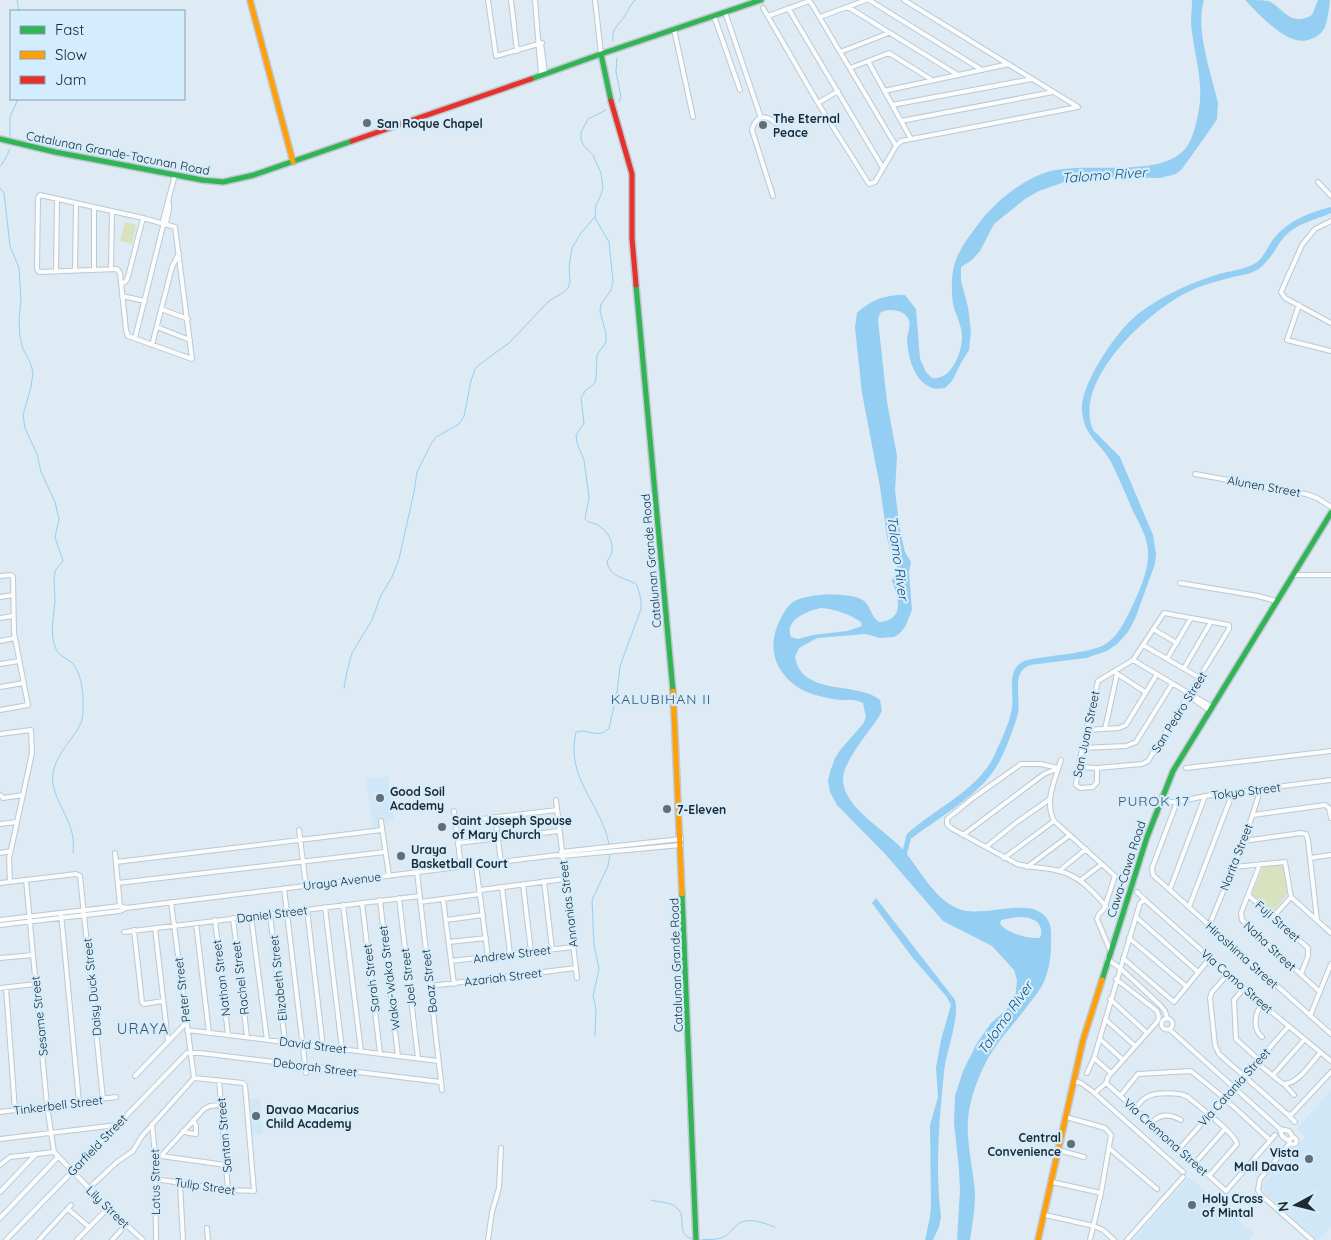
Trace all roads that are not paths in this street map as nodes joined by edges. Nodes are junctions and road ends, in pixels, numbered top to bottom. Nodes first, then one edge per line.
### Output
1 (250, 0) edge
2 (488, 0) edge
3 (511, 0) edge
4 (535, 0) edge
5 (595, 0) edge
6 (761, 0) edge
7 (867, 0) edge
8 (904, 0) edge
9 (810, 1) edge
10 (848, 7) junction
11 (763, 8) dead end
12 (788, 8) junction
13 (725, 12) junction
14 (714, 16) junction
15 (768, 16) junction
16 (820, 17) junction
17 (674, 29) junction
18 (890, 33) junction
19 (540, 43) junction
20 (517, 51) junction
21 (840, 52) junction
22 (601, 54) junction
23 (868, 61) junction
24 (1009, 64) junction
25 (850, 68) junction
26 (982, 70) junction
27 (544, 74) junction
28 (958, 75) junction
29 (1032, 79) junction
30 (933, 80) junction
31 (740, 90) dead end
32 (838, 91) junction
33 (884, 91) junction
34 (1053, 92) junction
35 (818, 103) junction
36 (892, 104) junction
37 (693, 116) dead end
38 (761, 118) junction
39 (901, 122) junction
40 (775, 123) dead end
41 (0, 139) edge
42 (911, 139) junction
43 (896, 146) junction
44 (293, 162) junction
45 (883, 168) junction
46 (175, 175) junction
47 (1318, 182) dead end
48 (773, 196) dead end
49 (1331, 196) edge
50 (57, 199) junction
51 (76, 203) junction
52 (94, 207) junction
53 (112, 211) junction
54 (143, 218) junction
55 (1331, 221) edge
56 (164, 224) junction
57 (179, 253) junction
58 (111, 268) junction
59 (75, 270) junction
60 (94, 270) junction
61 (56, 272) junction
62 (121, 285) junction
63 (122, 296) junction
64 (144, 302) junction
65 (1299, 305) junction
66 (161, 309) junction
67 (188, 318) junction
68 (1331, 323) edge
69 (156, 327) junction
70 (135, 338) junction
71 (190, 340) junction
72 (152, 345) junction
73 (1331, 351) edge
74 (1195, 474) dead end
75 (1331, 507) edge
76 (1331, 513) edge
77 (1292, 575) junction
78 (1331, 575) edge
79 (0, 576) edge
80 (1180, 583) dead end
81 (13, 595) junction
82 (0, 597) edge
83 (1276, 601) junction
84 (14, 616) junction
85 (0, 618) edge
86 (1191, 618) junction
87 (1211, 622) junction
88 (1153, 630) junction
89 (14, 638) junction
90 (0, 641) edge
91 (1177, 643) junction
92 (1143, 645) junction
93 (1167, 659) junction
94 (1133, 660) junction
95 (19, 661) junction
96 (0, 664) edge
97 (1184, 668) junction
98 (1116, 673) junction
99 (1157, 674) junction
100 (1200, 678) junction
101 (24, 683) junction
102 (1172, 684) junction
103 (0, 687) edge
104 (1146, 692) junction
105 (1188, 694) junction
106 (1210, 708) junction
107 (0, 710) edge
108 (1105, 729) junction
109 (1086, 730) junction
110 (0, 734) edge
111 (1082, 748) junction
112 (1331, 751) edge
113 (1061, 760) dead end
114 (1078, 767) junction
115 (1058, 768) junction
116 (1097, 768) junction
117 (1186, 768) dead end
118 (1331, 780) edge
119 (1261, 788) junction
120 (1233, 792) junction
121 (0, 795) edge
122 (23, 795) junction
123 (1205, 796) junction
124 (556, 800) dead end
125 (1050, 800) junction
126 (1161, 802) junction
127 (1177, 802) junction
128 (557, 810) junction
129 (454, 811) dead end
130 (1253, 815) junction
131 (495, 817) junction
132 (1331, 818) edge
133 (381, 821) dead end
134 (1054, 821) junction
135 (17, 822) junction
136 (456, 822) junction
137 (0, 824) edge
138 (300, 830) dead end
139 (382, 830) junction
140 (559, 831) junction
141 (963, 835) junction
142 (1070, 836) junction
143 (498, 838) junction
144 (301, 839) junction
145 (660, 841) junction
146 (1244, 841) junction
147 (681, 842) junction
148 (458, 843) junction
149 (629, 844) junction
150 (661, 847) junction
151 (986, 847) junction
152 (1086, 849) junction
153 (598, 850) junction
154 (630, 850) junction
155 (11, 851) junction
156 (385, 852) junction
157 (0, 853) edge
158 (115, 853) dead end
159 (562, 854) junction
160 (1331, 855) edge
161 (1004, 858) junction
162 (1310, 858) junction
163 (303, 861) junction
164 (116, 862) junction
165 (500, 862) junction
166 (1102, 864) junction
167 (1260, 864) junction
168 (476, 865) junction
169 (461, 867) junction
170 (1027, 867) junction
171 (1233, 867) junction
172 (1059, 870) junction
173 (417, 872) junction
174 (389, 876) junction
175 (565, 879) junction
176 (26, 880) junction
177 (1081, 880) junction
178 (10, 882) junction
179 (544, 882) junction
180 (0, 883) edge
181 (118, 883) junction
182 (523, 884) junction
183 (306, 886) junction
184 (502, 887) junction
185 (284, 888) junction
186 (1170, 889) junction
187 (480, 892) junction
188 (1137, 892) dead end
189 (420, 896) junction
190 (1248, 896) junction
191 (399, 898) junction
192 (1291, 898) junction
193 (443, 899) junction
194 (380, 900) junction
195 (1144, 900) junction
196 (172, 902) junction
197 (420, 902) junction
198 (362, 903) junction
199 (343, 905) junction
200 (1106, 906) junction
201 (325, 907) junction
202 (1189, 907) junction
203 (120, 908) junction
204 (307, 909) junction
205 (84, 912) junction
206 (287, 912) junction
207 (270, 914) junction
208 (61, 915) junction
209 (483, 915) junction
210 (251, 916) junction
211 (1273, 917) junction
212 (233, 918) junction
213 (1136, 918) junction
214 (29, 919) junction
215 (0, 920) edge
216 (215, 920) junction
217 (446, 920) junction
218 (1317, 920) junction
219 (196, 923) junction
220 (0, 925) edge
221 (174, 925) junction
222 (1209, 926) junction
223 (155, 928) junction
224 (134, 930) junction
225 (124, 932) dead end
226 (1331, 933) edge
227 (486, 938) junction
228 (1129, 938) junction
229 (448, 942) junction
230 (573, 947) junction
231 (552, 949) junction
232 (1110, 950) junction
233 (530, 952) junction
234 (510, 954) junction
235 (33, 955) junction
236 (488, 957) junction
237 (0, 958) edge
238 (1123, 958) junction
239 (1210, 958) junction
240 (1107, 960) junction
241 (451, 961) junction
242 (1331, 964) edge
243 (576, 968) junction
244 (1120, 968) junction
245 (1198, 972) junction
246 (1228, 974) junction
247 (1301, 974) junction
248 (577, 978) dead end
249 (1116, 979) junction
250 (36, 984) junction
251 (454, 984) junction
252 (430, 986) junction
253 (1186, 986) junction
254 (0, 988) edge
255 (6, 988) junction
256 (1244, 988) junction
257 (1320, 992) junction
258 (1110, 1000) junction
259 (163, 1002) junction
260 (1262, 1004) junction
261 (1310, 1016) junction
262 (1166, 1018) junction
263 (1105, 1020) junction
264 (186, 1023) junction
265 (1289, 1026) junction
266 (1169, 1029) junction
267 (187, 1030) junction
268 (209, 1033) junction
269 (1147, 1033) junction
270 (1331, 1033) edge
271 (228, 1035) junction
272 (246, 1037) junction
273 (1262, 1037) dead end
274 (1100, 1038) junction
275 (266, 1040) junction
276 (1304, 1040) junction
277 (168, 1041) junction
278 (285, 1042) junction
279 (302, 1044) junction
280 (1135, 1046) junction
281 (323, 1047) junction
282 (342, 1049) junction
283 (360, 1051) junction
284 (190, 1053) junction
285 (380, 1053) junction
286 (1320, 1053) junction
287 (398, 1056) junction
288 (418, 1058) junction
289 (1094, 1058) junction
290 (1123, 1060) junction
291 (1257, 1060) junction
292 (438, 1061) junction
293 (1331, 1061) edge
294 (305, 1066) junction
295 (1331, 1072) edge
296 (306, 1073) dead end
297 (1087, 1073) dead end
298 (1111, 1073) junction
299 (135, 1076) dead end
300 (1245, 1076) junction
301 (1273, 1076) junction
302 (194, 1078) junction
303 (219, 1080) junction
304 (1074, 1081) junction
305 (441, 1082) junction
306 (1106, 1083) junction
307 (1284, 1084) junction
308 (1234, 1089) junction
309 (442, 1090) dead end
310 (1097, 1091) dead end
311 (1294, 1095) dead end
312 (1120, 1096) junction
313 (116, 1098) dead end
314 (1224, 1098) junction
315 (103, 1099) junction
316 (79, 1102) junction
317 (221, 1105) junction
318 (47, 1106) junction
319 (1135, 1109) junction
320 (15, 1110) junction
321 (0, 1112) edge
322 (1286, 1113) junction
323 (1209, 1115) junction
324 (1066, 1117) junction
325 (193, 1120) junction
326 (1181, 1120) dead end
327 (1295, 1122) dead end
328 (152, 1124) junction
329 (1151, 1124) junction
330 (117, 1125) junction
331 (1225, 1129) junction
332 (1280, 1129) junction
333 (183, 1131) junction
334 (51, 1133) junction
335 (196, 1134) junction
336 (1275, 1135) dead end
337 (200, 1138) dead end
338 (0, 1139) edge
339 (1270, 1140) junction
340 (1289, 1142) junction
341 (501, 1148) dead end
342 (1179, 1149) junction
343 (1058, 1150) junction
344 (1110, 1150) junction
345 (54, 1152) junction
346 (36, 1154) junction
347 (155, 1155) junction
348 (161, 1156) junction
349 (58, 1157) junction
350 (1084, 1157) dead end
351 (1195, 1164) junction
352 (0, 1165) edge
353 (226, 1165) junction
354 (72, 1171) junction
355 (1209, 1176) junction
356 (155, 1179) junction
357 (1052, 1182) junction
358 (180, 1183) junction
359 (89, 1188) junction
360 (1157, 1189) dead end
361 (228, 1190) junction
362 (0, 1192) edge
363 (1102, 1193) junction
364 (108, 1208) junction
365 (1045, 1215) junction
366 (0, 1218) edge
367 (126, 1225) junction
368 (1094, 1226) junction
369 (89, 1227) junction
370 (207, 1228) dead end
371 (6, 1240) edge
372 (38, 1240) edge
373 (77, 1240) edge
374 (112, 1240) edge
375 (142, 1240) edge
376 (156, 1240) edge
377 (183, 1240) edge
378 (208, 1240) edge
379 (488, 1240) edge
380 (696, 1240) edge
381 (1038, 1240) edge
382 (1090, 1240) edge
383 (1114, 1240) edge
384 (1127, 1240) edge
385 (1312, 1240) edge

1 - 44 main road
2 - 20 street
3 - 20 street
4 - 19 street
5 - 22 street
6 - 13 main road
7 - 10 street
7 - 26 street
8 - 24 street
9 - 12 street
9 - 16 street
10 - 16 street
10 - 18 street
11 - 15 street
12 - 15 street
12 - 32 street
13 - 14 main road
13 - 38 street
14 - 17 main road
14 - 31 street
15 - 35 street
16 - 21 street
17 - 22 main road
17 - 37 street
18 - 21 street
18 - 28 street
19 - 20 street
19 - 27 street
21 - 25 street
22 - 27 main road, Catalunan Grande-Tacunan Road
22 - 147 main road, Catalunan Grande Road
23 - 25 street
23 - 30 street
23 - 33 street
24 - 26 street
24 - 29 street
25 - 43 street
26 - 28 street
27 - 44 main road, Catalunan Grande-Tacunan Road
28 - 30 street
29 - 34 street
29 - 36 street
30 - 33 street
32 - 35 street
32 - 45 street
33 - 36 street
34 - 39 street
34 - 42 street
35 - 45 street
36 - 39 street
38 - 40 street
38 - 48 street
39 - 42 street
41 - 46 main road, Catalunan Grande-Tacunan Road
42 - 43 street
43 - 45 street
44 - 46 main road, Catalunan Grande-Tacunan Road
46 - 56 street
47 - 49 street
50 - 51 street
50 - 61 street
50 - 61 street
51 - 52 street
51 - 59 street
52 - 53 street
52 - 60 street
53 - 54 street
53 - 58 street
54 - 56 street
54 - 62 street
55 - 65 street
56 - 57 street
56 - 64 street
57 - 66 street
57 - 67 street
58 - 60 street
58 - 62 street
59 - 60 street
59 - 61 street
62 - 63 street
63 - 64 street
63 - 70 street
64 - 70 street
65 - 68 street
65 - 73 street
66 - 67 street
66 - 69 street
67 - 71 street
69 - 71 street
69 - 72 street
70 - 72 street
71 - 72 street
74 - 75 street, Alunen Street
76 - 77 main road, Cawa-Cawa Road
77 - 78 street
77 - 83 main road, Cawa-Cawa Road
79 - 81 street
80 - 83 street
81 - 82 street
81 - 84 street
83 - 106 main road, Cawa-Cawa Road
84 - 85 street
84 - 89 street
86 - 87 street
86 - 88 street, San Juan Street
86 - 91 street
87 - 97 street
87 - 100 street, San Pedro Street
88 - 91 street
88 - 92 street, San Juan Street
89 - 90 street
89 - 95 street
91 - 93 street
92 - 93 street
92 - 94 street, San Juan Street
93 - 97 street
94 - 98 street, San Juan Street
94 - 99 street
95 - 96 street
95 - 101 street
97 - 100 street
98 - 104 street
98 - 108 street
98 - 109 street, San Juan Street
99 - 102 street
99 - 104 street
100 - 105 street, San Pedro Street
101 - 103 street
101 - 107 street
102 - 105 street
102 - 111 street
104 - 108 street
105 - 106 street
105 - 116 street, San Pedro Street
106 - 126 main road, Cawa-Cawa Road
108 - 109 street
109 - 111 street, San Juan Street
110 - 122 street
111 - 114 street, San Juan Street
112 - 117 street
113 - 115 street
114 - 116 street, San Pedro Street
114 - 116 street, San Juan Street
115 - 125 street
115 - 141 street
115 - 141 street
118 - 119 street, Tokyo Street
119 - 120 street, Tokyo Street
119 - 130 street, Narita Street
120 - 123 street, Tokyo Street
120 - 202 street
121 - 122 street
122 - 135 street
123 - 127 street, Tokyo Street
123 - 186 street
124 - 128 street, Annanias Street
125 - 134 street
125 - 151 street
126 - 127 street, Tokyo Street
126 - 232 main road, Cawa-Cawa Road
127 - 186 street, Hiroshima Street
128 - 131 street
128 - 140 street, Annanias Street
129 - 136 street
130 - 132 street
130 - 146 street, Narita Street
131 - 136 street
131 - 143 street
133 - 139 street
134 - 142 street
134 - 161 street
135 - 137 street
135 - 155 street
136 - 148 street
138 - 144 street
139 - 144 street
139 - 156 street
140 - 143 street
140 - 159 street, Annanias Street
141 - 151 street
142 - 152 street
142 - 170 street
143 - 148 street
143 - 165 street
144 - 163 street
144 - 164 street
145 - 147 street, Uraya Avenue
145 - 149 street, Uraya Avenue
145 - 150 street
146 - 162 street
146 - 171 street, Narita Street
147 - 150 street, Uraya Avenue
147 - 380 main road, Catalunan Grande Road
148 - 169 street
149 - 153 street, Uraya Avenue
149 - 154 street
150 - 154 street, Uraya Avenue
151 - 161 street
152 - 166 street
152 - 172 street
153 - 154 street, Uraya Avenue
153 - 159 street, Uraya Avenue
155 - 157 street
155 - 178 street
156 - 163 street
156 - 174 street
158 - 164 street
159 - 165 street, Uraya Avenue
159 - 175 street, Annanias Street
160 - 162 street
161 - 170 street
162 - 218 street
163 - 181 street
163 - 183 street
164 - 181 street
165 - 168 street, Uraya Avenue
166 - 177 street
166 - 200 street
167 - 171 street
167 - 190 street, Naha Street
167 - 192 street
168 - 169 street, Uraya Avenue
168 - 187 street
169 - 173 street, Uraya Avenue
170 - 172 street
171 - 222 street, Narita Street
172 - 177 street
173 - 174 street, Uraya Avenue
173 - 189 street, Boaz Street
174 - 183 street, Uraya Avenue
175 - 179 street
175 - 230 street, Annanias Street
176 - 178 street
176 - 205 street, Daisy Duck Street
176 - 214 street, Sesame Street
177 - 200 street
178 - 180 street
179 - 182 street
179 - 231 street
181 - 203 street
182 - 184 street
182 - 233 street
183 - 185 street, Uraya Avenue
184 - 187 street
184 - 234 street
185 - 196 street, Uraya Avenue
185 - 206 street
186 - 202 street, Hiroshima Street
187 - 193 street
187 - 209 street
188 - 195 street, Via Como Street
189 - 191 street, Daniel Street
189 - 197 street, Boaz Street
190 - 211 street, Fuji Street
190 - 247 street, Naha Street
191 - 194 street, Daniel Street
191 - 288 street, Joel Street
192 - 211 street
192 - 218 street
193 - 197 street
193 - 217 street
194 - 198 street, Daniel Street
194 - 287 street, Waka-Waka Street
195 - 213 street
195 - 239 street, Via Como Street
196 - 203 street, Uraya Avenue
196 - 221 street, Peter Street
197 - 252 street, Boaz Street
198 - 199 street, Daniel Street
198 - 285 street, Sarah Street
199 - 201 street, Daniel Street
199 - 283 street
200 - 232 street
201 - 204 street, Daniel Street
201 - 282 street
202 - 222 street, Hiroshima Street
203 - 205 street, Uraya Avenue
204 - 206 street, Daniel Street
204 - 281 street
205 - 208 street, Uraya Avenue
205 - 315 street, Daisy Duck Street
206 - 207 street, Daniel Street
206 - 279 street
207 - 210 street, Daniel Street
207 - 278 street, Elizabeth Street
208 - 214 street, Uraya Avenue
208 - 316 street, Daisy Duck Street
209 - 217 street
209 - 227 street
210 - 212 street, Daniel Street
210 - 275 street
211 - 247 street, Fuji Street
212 - 216 street, Daniel Street
212 - 272 street, Rachel Street
213 - 228 street
213 - 245 street
214 - 215 street, Uraya Avenue
214 - 220 street, Uraya Avenue
214 - 235 street, Sesame Street
216 - 219 street, Daniel Street
216 - 271 street, Nathan Street
217 - 229 street
218 - 226 street
219 - 221 street, Daniel Street
219 - 268 street
221 - 223 street, Daniel Street
221 - 264 street, Peter Street
222 - 261 street, Hiroshima Street
223 - 224 street, Daniel Street
223 - 259 street
224 - 225 street, Daniel Street
224 - 259 street
227 - 229 street
227 - 236 street
228 - 238 street
228 - 253 street
229 - 241 street
230 - 231 street, Andrew Street
230 - 243 street, Annanias Street
231 - 233 street, Andrew Street
232 - 240 main road, Cawa-Cawa Road
233 - 234 street, Andrew Street
234 - 236 street, Andrew Street
235 - 237 street
235 - 250 street, Sesame Street
236 - 241 street, Andrew Street
238 - 244 street
238 - 253 street
239 - 245 street
239 - 246 street, Via Como Street
240 - 244 street
240 - 304 main road, Cawa-Cawa Road
241 - 251 street
242 - 257 street
243 - 248 street, Annanias Street
243 - 251 street, Azariah Street
244 - 249 street
244 - 262 street
245 - 253 street
246 - 256 street, Via Como Street
246 - 300 street
247 - 257 street, Naha Street
249 - 258 street
249 - 269 street
250 - 255 street
250 - 318 street, Sesame Street
251 - 252 street, Azariah Street
252 - 292 street, Boaz Street
254 - 255 street
255 - 320 street
256 - 260 street, Via Como Street
256 - 291 street
257 - 261 street
258 - 263 street
258 - 269 street
259 - 277 street
260 - 265 street, Via Como Street
260 - 273 street
261 - 270 street, Hiroshima Street
262 - 266 street
262 - 266 street
263 - 274 street
263 - 280 street
264 - 267 street, Peter Street
264 - 277 street
265 - 276 street, Via Como Street
265 - 291 street, Via Catania Street
266 - 308 street
267 - 268 street, David Street
267 - 284 street, Peter Street
268 - 271 street, David Street
269 - 280 street
271 - 272 street, David Street
272 - 275 street, David Street
274 - 289 street
274 - 290 street
275 - 278 street, David Street
276 - 286 street, Via Como Street
276 - 301 street
277 - 299 street
278 - 279 street, David Street
279 - 281 street, David Street
279 - 294 street
280 - 290 street
281 - 282 street, David Street
282 - 283 street, David Street
283 - 285 street, David Street
284 - 294 street, Deborah Street
284 - 302 street, Peter Street
284 - 330 street, Garfield Street
285 - 287 street, David Street
286 - 293 street, Via Como Street
286 - 307 street
287 - 288 street, David Street
288 - 292 street, David Street
289 - 297 street
289 - 298 street
290 - 298 street
291 - 300 street, Via Catania Street
291 - 301 street
292 - 305 street, Boaz Street
294 - 296 street
294 - 305 street, Deborah Street
295 - 322 street
298 - 306 street
300 - 308 street, Via Catania Street
300 - 322 street
301 - 307 street
302 - 303 street
302 - 328 street
303 - 317 street, Santan Street
303 - 361 street, Tulip Street
304 - 324 main road, Cawa-Cawa Road
304 - 384 street
305 - 309 street, Boaz Street
306 - 310 street
306 - 312 street, Via Cremona Street
307 - 311 street
308 - 314 street, Via Catania Street
308 - 332 street
312 - 314 street
312 - 319 street, Via Cremona Street
313 - 315 street, Tinkerbell Street
314 - 323 street, Via Catania Street
314 - 339 street
315 - 316 street, Tinkerbell Street
316 - 318 street, Tinkerbell Street
317 - 325 street
317 - 353 street, Santan Street
318 - 320 street, Tinkerbell Street
318 - 334 street, Sesame Street
319 - 323 street
319 - 329 street, Via Cremona Street
320 - 321 street, Tinkerbell Street
322 - 327 street
323 - 331 street
323 - 342 street, Via Catania Street
324 - 343 main road, Cawa-Cawa Road
324 - 344 street
325 - 333 street
325 - 335 street
326 - 329 street
328 - 347 street, Lotus Street
328 - 359 street
329 - 342 street, Via Cremona Street
330 - 334 street
330 - 354 street, Garfield Street
331 - 351 street
331 - 355 street
332 - 340 street
332 - 340 street
333 - 335 street
333 - 348 street
334 - 338 street
334 - 345 street, Sesame Street
335 - 337 street
336 - 339 street
339 - 355 street, Via Cremona Street
340 - 385 street
341 - 379 street
342 - 351 street, Via Cremona Street
343 - 350 street
343 - 357 main road, Cawa-Cawa Road
344 - 360 street
344 - 363 street
345 - 346 street
345 - 349 street, Lily Street
346 - 352 street
346 - 362 street
347 - 348 street
347 - 356 street, Lotus Street
348 - 353 street
349 - 354 street, Lily Street
349 - 366 street
351 - 355 street, Via Cremona Street
353 - 361 street, Santan Street
354 - 359 street, Lily Street
354 - 371 street, Garfield Street
356 - 358 street, Tulip Street
356 - 376 street, Lotus Street
357 - 363 street
357 - 365 main road, Cawa-Cawa Road
358 - 361 street, Tulip Street
358 - 377 street
359 - 364 street, Lily Street
363 - 368 street
364 - 367 street, Lily Street
364 - 369 street
365 - 368 street
365 - 381 main road, Cawa-Cawa Road
367 - 374 street
367 - 375 street, Lily Street
368 - 382 street
368 - 383 street
369 - 372 street
369 - 373 street
370 - 378 street

